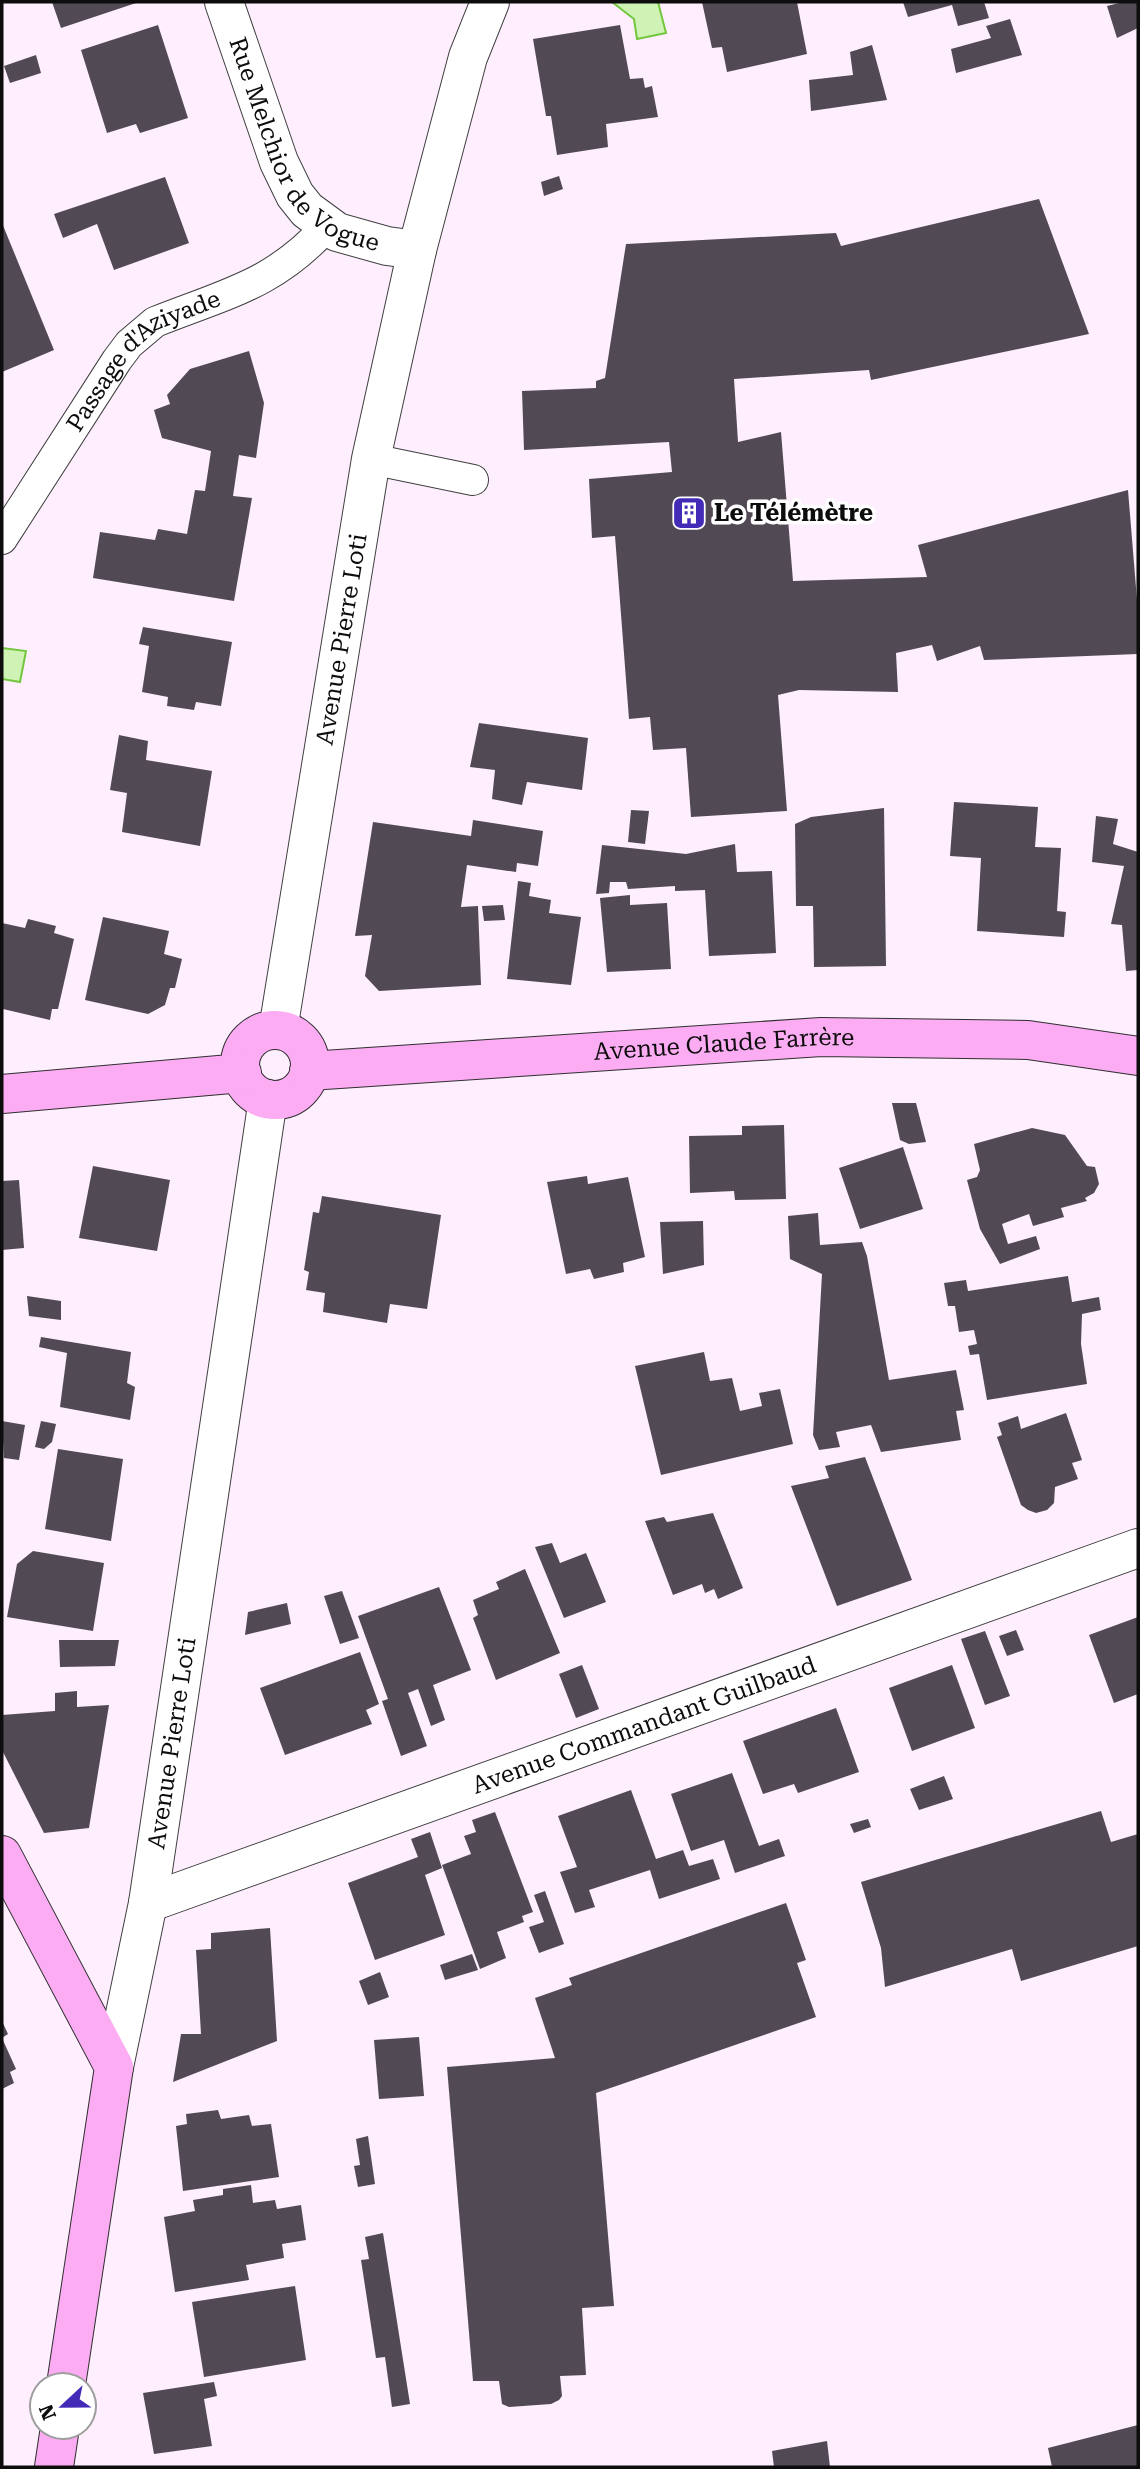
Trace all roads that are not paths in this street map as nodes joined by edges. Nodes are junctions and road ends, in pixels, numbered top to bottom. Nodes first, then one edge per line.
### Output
1 (224, 2) edge
2 (490, 2) edge
3 (327, 226) junction
4 (417, 250) junction
5 (371, 459) junction
6 (473, 480) dead end
7 (2, 539) edge
8 (278, 1030) junction
9 (1138, 1056) edge
10 (309, 1070) junction
11 (255, 1086) junction
12 (2, 1094) edge
13 (1138, 1548) edge
14 (2, 1855) edge
15 (148, 1903) junction
16 (114, 2067) junction
17 (68, 2371) edge
18 (58, 2441) edge
19 (54, 2467) edge

1 - 3 street, Rue Melchior de Vogue
2 - 4 street, Avenue Pierre Loti
3 - 4 street, Rue Melchior de Vogue
3 - 7 lane, Passage d'Aziyade
4 - 5 street, Avenue Pierre Loti
5 - 6 lane
5 - 8 street, Avenue Pierre Loti
8 - 10 street
8 - 11 street
9 - 10 street, Avenue Claude Farrère
10 - 11 street
11 - 12 street
11 - 15 street, Avenue Pierre Loti
13 - 15 street, Avenue Commandant Guilbaud
14 - 16 street
15 - 16 street, Avenue Pierre Loti
16 - 17 street, Avenue Pierre Loti
18 - 19 street

